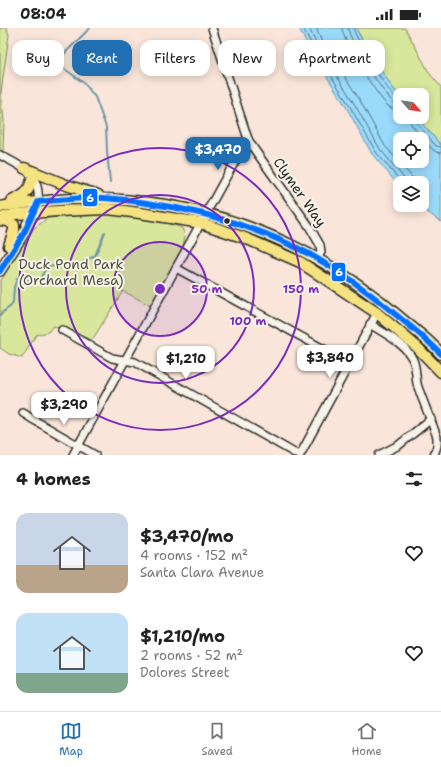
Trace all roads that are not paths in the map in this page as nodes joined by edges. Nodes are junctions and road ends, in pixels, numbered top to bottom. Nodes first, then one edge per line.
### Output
1 (212, 28) edge
2 (248, 139) junction
3 (0, 155) edge
4 (24, 168) junction
5 (33, 177) junction
6 (113, 199) junction
7 (38, 202) junction
8 (1, 206) edge
9 (32, 213) junction
10 (207, 213) junction
11 (0, 219) edge
12 (201, 223) junction
13 (27, 224) junction
14 (9, 246) junction
15 (301, 249) junction
16 (317, 259) junction
17 (0, 260) edge
18 (300, 262) junction
19 (176, 268) junction
20 (0, 271) edge
21 (378, 298) junction
22 (377, 313) junction
23 (370, 324) junction
24 (62, 330) dead end
25 (441, 354) edge
26 (125, 360) junction
27 (441, 361) edge
28 (349, 363) junction
29 (441, 372) edge
30 (23, 413) dead end
31 (431, 419) junction
32 (78, 446) junction
33 (73, 455) edge
34 (95, 455) edge
35 (299, 455) edge
36 (380, 455) edge
37 (434, 455) edge

1 - 2 street, Clymer Way
2 - 10 street
2 - 16 street, Clymer Way
3 - 4 street
4 - 5 street
4 - 6 highway
5 - 7 street
5 - 8 highway
6 - 7 highway
6 - 10 highway
7 - 8 highway
7 - 9 main road
9 - 11 highway
9 - 12 highway
9 - 13 main road
10 - 12 street
10 - 15 highway
11 - 14 highway
12 - 15 highway
12 - 18 highway
12 - 19 street
13 - 14 main road
13 - 20 main road
14 - 17 main road
15 - 16 highway
16 - 21 highway
18 - 21 highway
18 - 22 highway
19 - 26 street
19 - 28 street
21 - 25 highway
22 - 23 street
22 - 27 highway
22 - 29 highway
23 - 28 street
23 - 31 street
24 - 26 street
26 - 32 street
26 - 35 street
28 - 35 street
30 - 32 street
31 - 36 street
31 - 37 street
32 - 33 street
32 - 34 street

